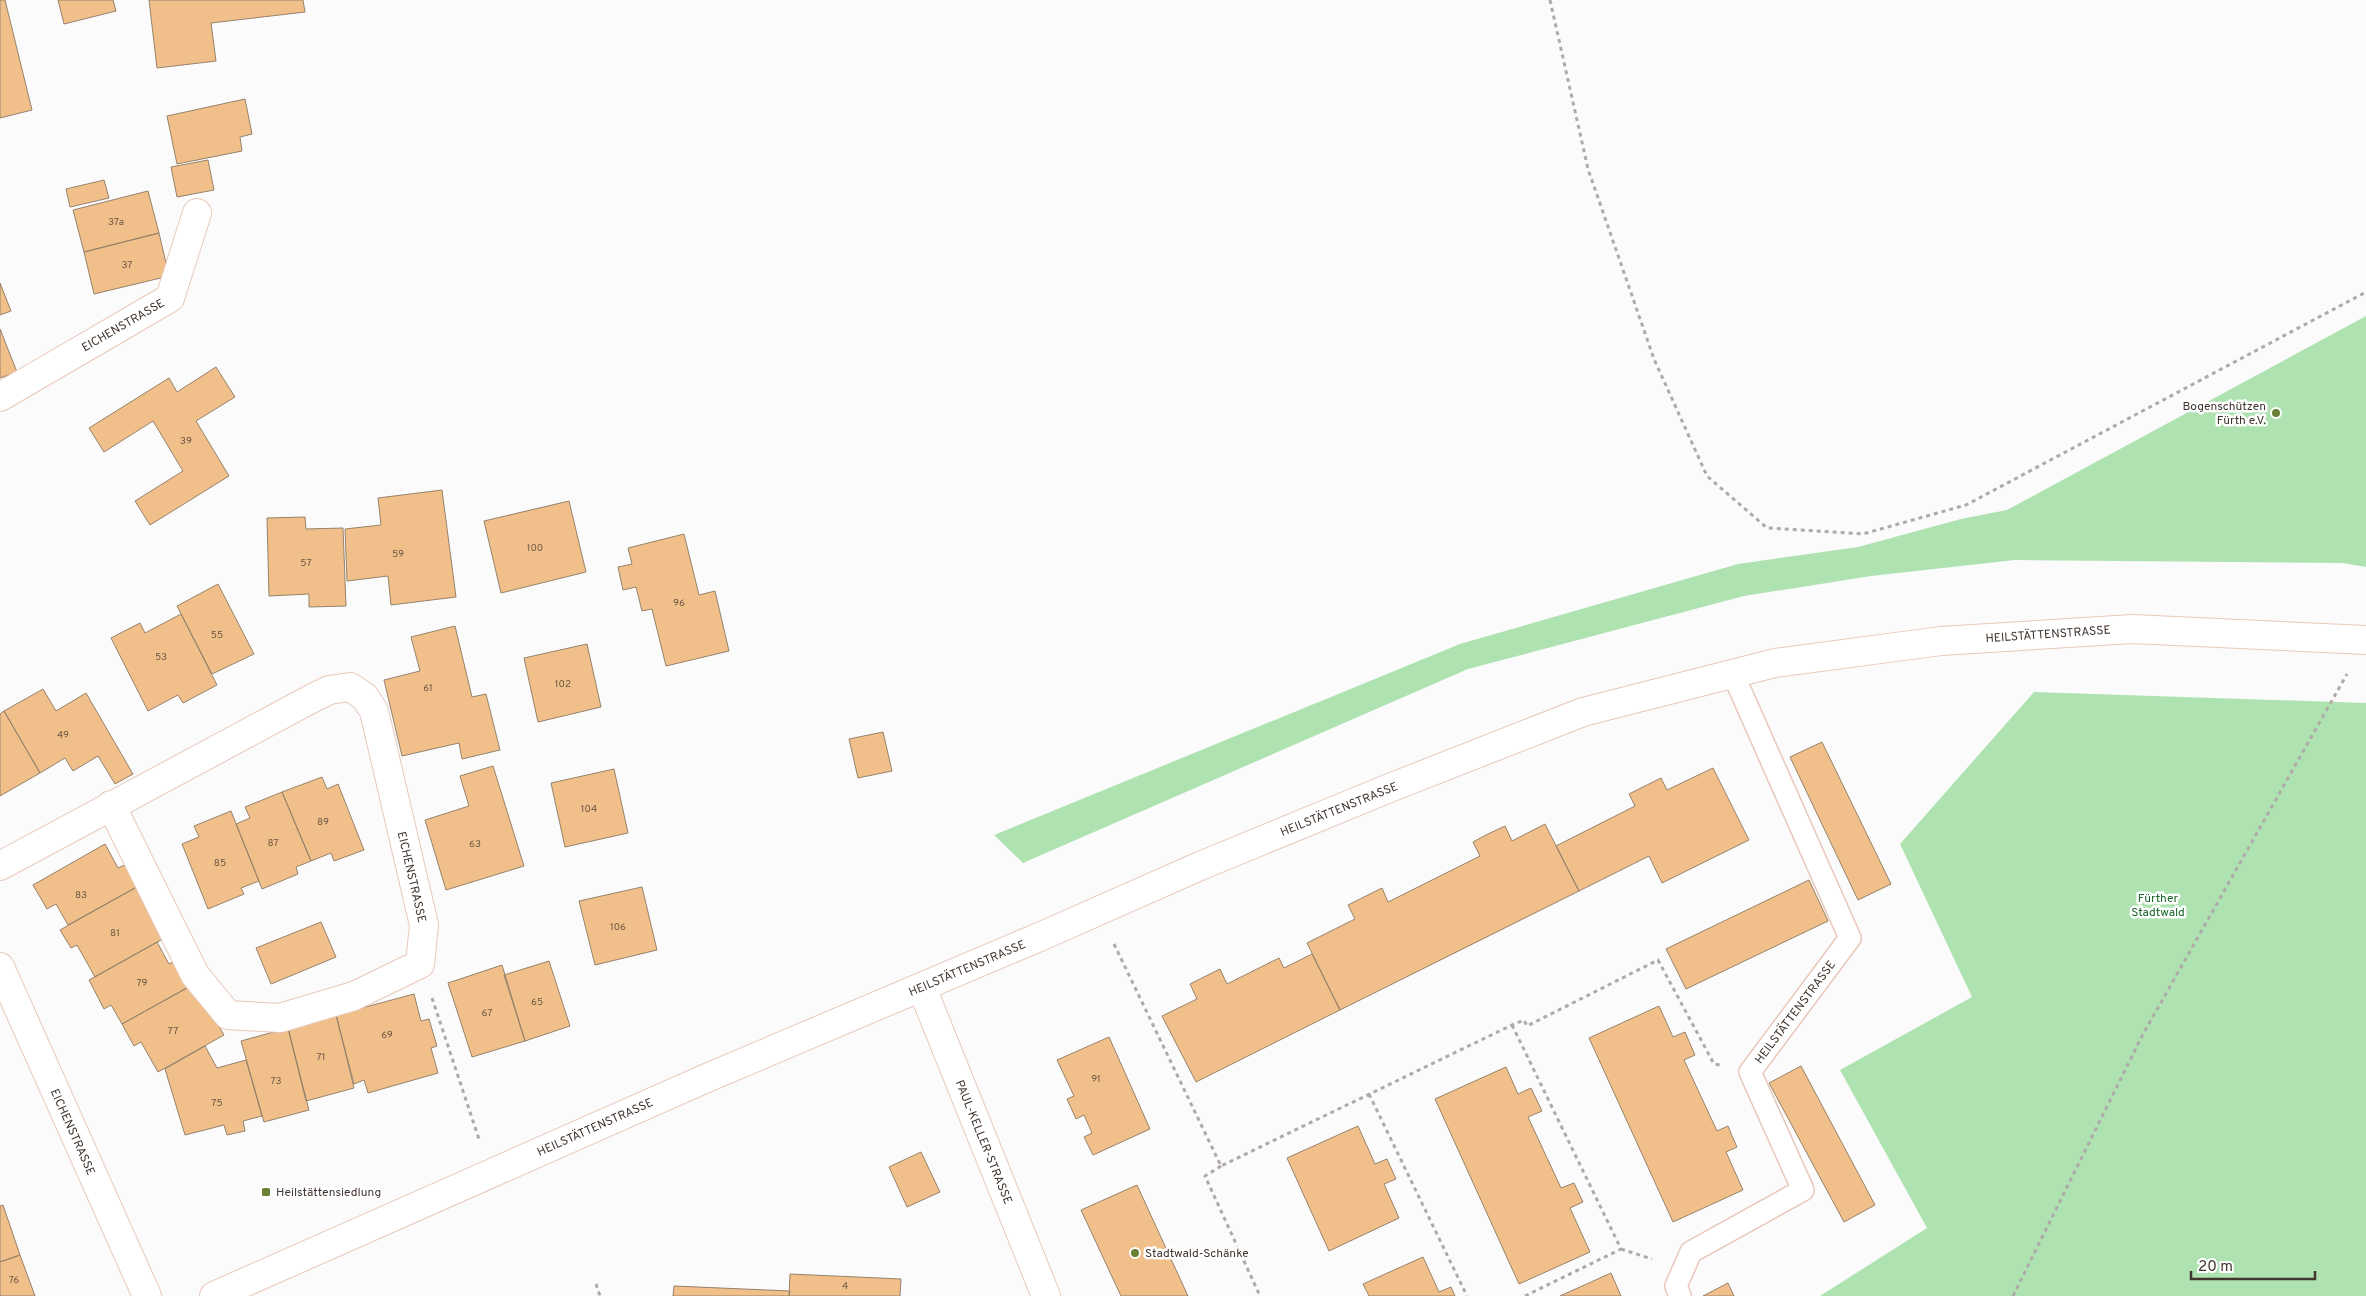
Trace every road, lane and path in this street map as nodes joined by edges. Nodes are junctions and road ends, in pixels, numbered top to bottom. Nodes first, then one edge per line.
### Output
1 (1550, 0) edge
2 (197, 213) dead end
3 (2366, 292) edge
4 (0, 397) edge
5 (2366, 640) edge
6 (2351, 667) dead end
7 (1733, 674) junction
8 (111, 805) junction
9 (0, 866) edge
10 (1098, 911) junction
11 (420, 964) junction
12 (0, 967) edge
13 (922, 988) junction
14 (10, 1017) edge
15 (1512, 1025) junction
16 (1750, 1072) junction
17 (1369, 1094) junction
18 (1221, 1166) junction
19 (491, 1172) junction
20 (596, 1284) dead end
21 (147, 1296) edge
22 (214, 1296) edge
23 (600, 1296) edge
24 (1046, 1296) edge
25 (1260, 1296) edge
26 (1467, 1296) edge
27 (1525, 1296) edge
28 (1680, 1296) edge
29 (2013, 1296) edge

1 - 3 path
2 - 4 street, EICHENSTRASSE
5 - 7 street, HEILSTÄTTENSTRASSE
6 - 29 path
7 - 10 street, HEILSTÄTTENSTRASSE
7 - 16 lane, HEILSTÄTTENSTRASSE
8 - 9 street, EICHENSTRASSE
8 - 11 street
8 - 11 street, EICHENSTRASSE
10 - 13 street, HEILSTÄTTENSTRASSE
10 - 18 path
11 - 19 path
12 - 14 street, EICHENSTRASSE
13 - 19 street, HEILSTÄTTENSTRASSE
13 - 24 street, PAUL-KELLER-STRASSE
14 - 21 street, EICHENSTRASSE
15 - 16 path
15 - 17 path
15 - 27 path
16 - 28 lane, HEILSTÄTTENSTRASSE
17 - 18 path
17 - 26 path
18 - 25 path
19 - 22 street, HEILSTÄTTENSTRASSE
20 - 23 path

